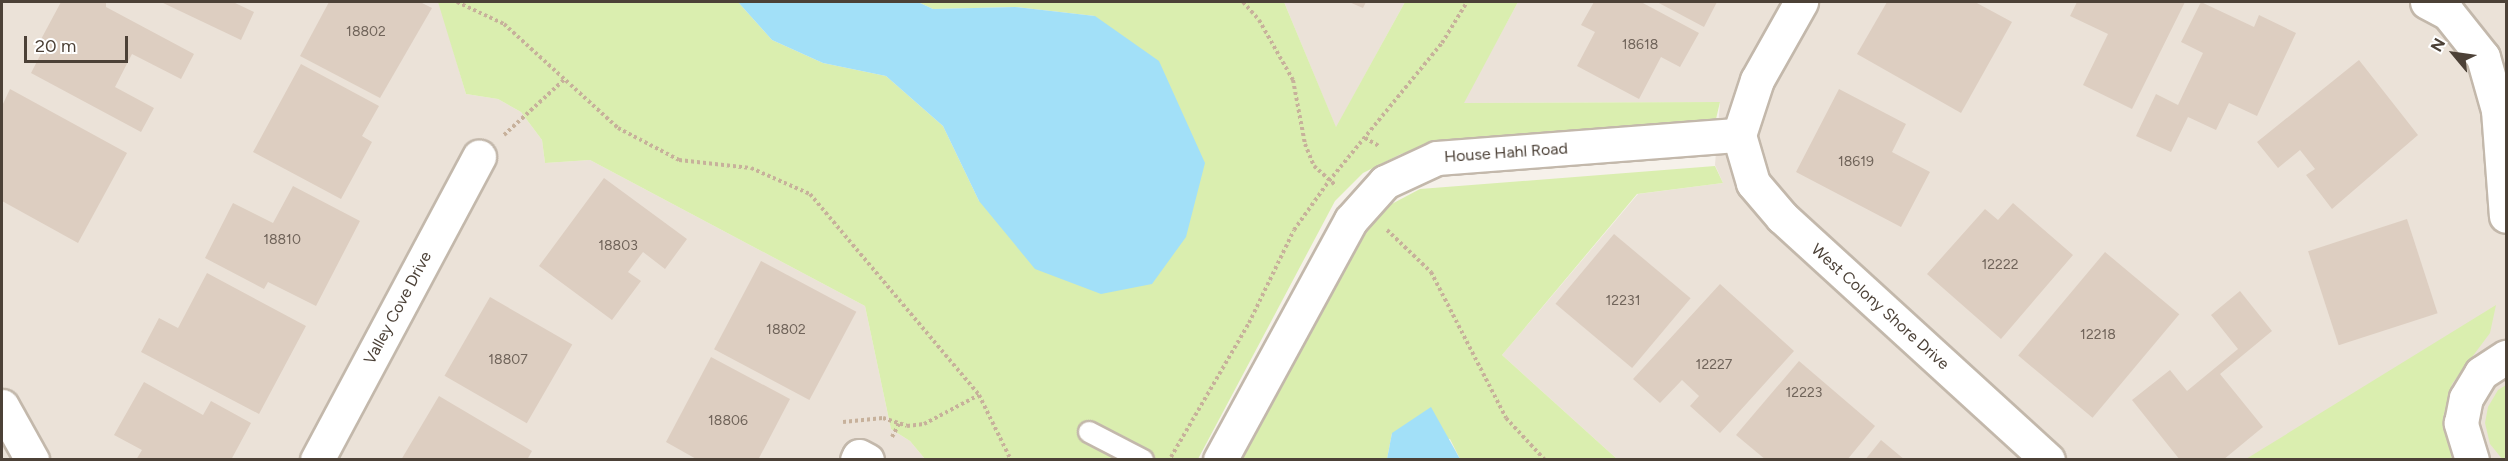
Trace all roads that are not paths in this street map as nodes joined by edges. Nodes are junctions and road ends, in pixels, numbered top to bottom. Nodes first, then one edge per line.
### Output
1 (1801, 2) edge
2 (2427, 2) edge
3 (1739, 135) junction
4 (479, 158) road end
5 (2506, 216) edge
6 (2506, 357) edge
7 (2, 406) edge
8 (1089, 432) dead end
9 (32, 459) edge
10 (317, 459) edge
11 (1143, 459) edge
12 (1220, 459) edge
13 (2048, 459) edge
14 (2472, 459) edge

1 - 3 street
2 - 5 street
3 - 12 street, House Hahl Road
3 - 13 street, West Colony Shore Drive
4 - 10 street, Valley Cove Drive
6 - 14 street
7 - 9 street
8 - 11 lane

